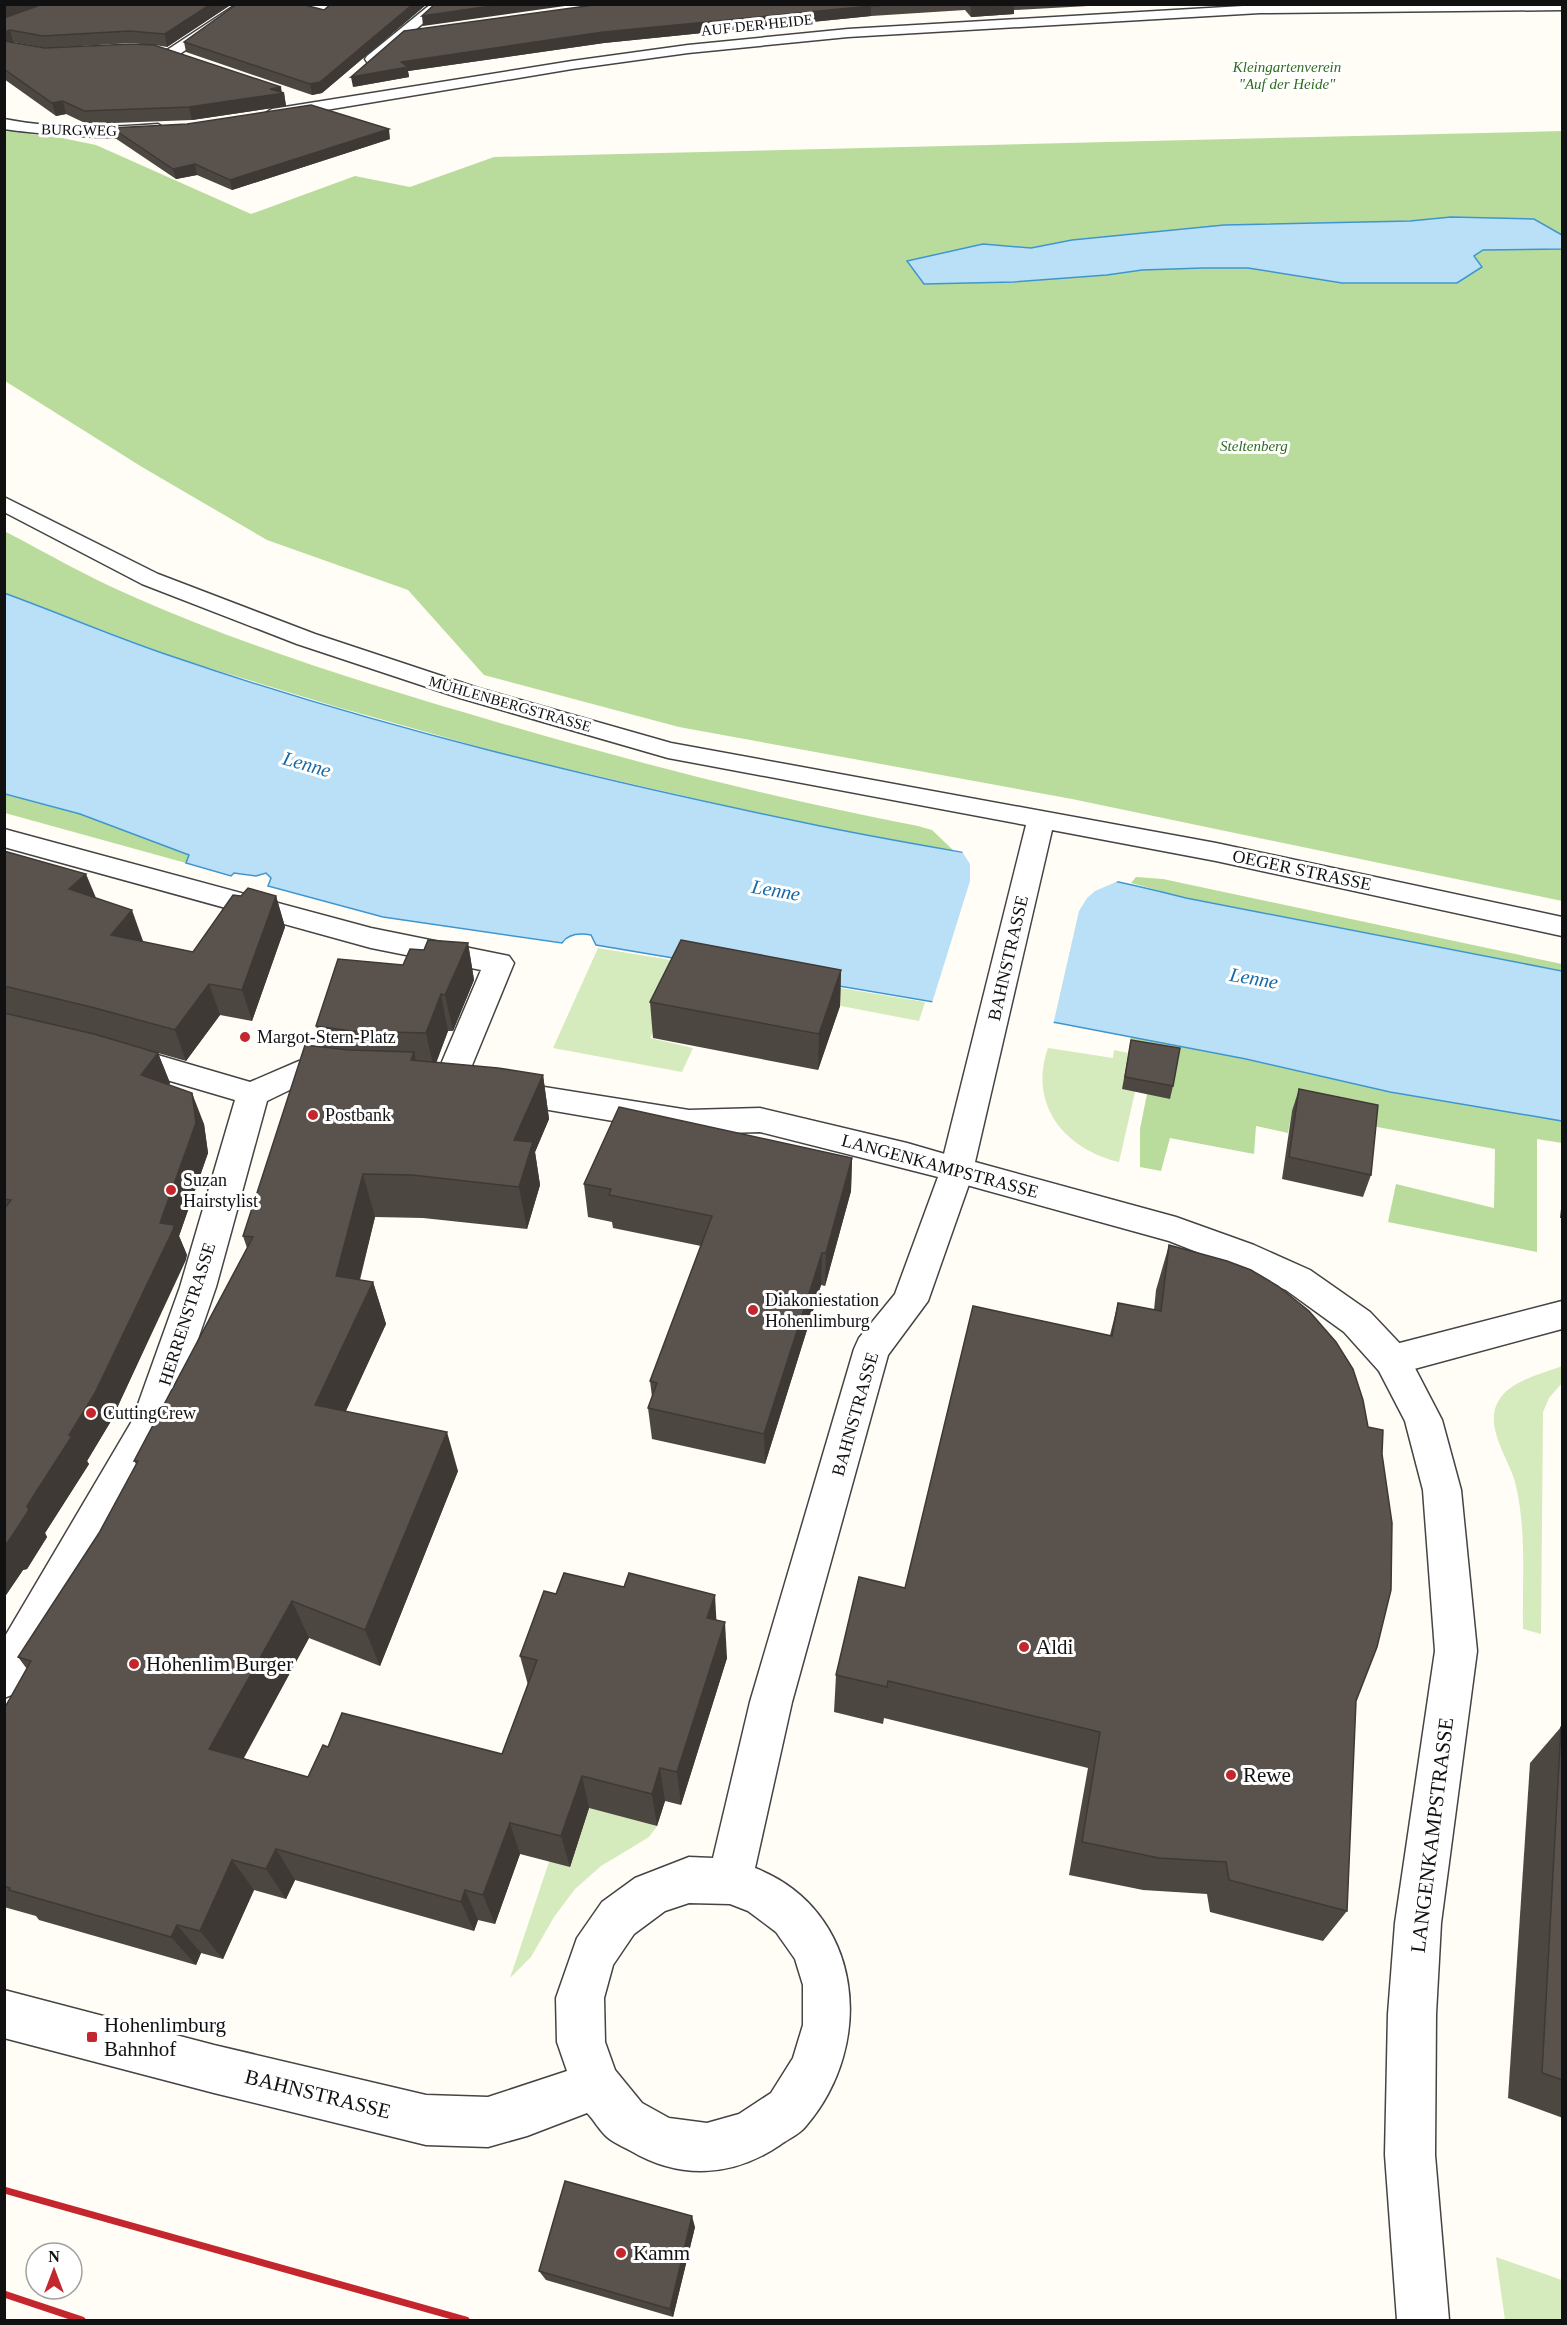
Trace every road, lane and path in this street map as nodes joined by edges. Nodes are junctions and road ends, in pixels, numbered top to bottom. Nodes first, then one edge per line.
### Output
1 (246, 4) edge
2 (440, 4) edge
3 (1526, 5) edge
4 (1563, 6) edge
5 (426, 32) edge
6 (403, 35) junction
7 (191, 62) edge
8 (358, 72) edge
9 (340, 86) dead end
10 (296, 96) dead end
11 (319, 106) junction
12 (251, 117) edge
13 (4, 124) edge
14 (173, 128) edge
15 (4, 503) edge
16 (1038, 831) junction
17 (4, 838) edge
18 (1563, 926) edge
19 (96, 1049) edge
20 (372, 1080) edge
21 (416, 1082) edge
22 (449, 1083) junction
23 (253, 1094) junction
24 (957, 1170) junction
25 (1563, 1315) edge
26 (1392, 1360) junction
27 (4, 1678) edge
28 (730, 1881) junction
29 (4, 2014) edge
30 (596, 2085) junction
31 (1423, 2320) edge

1 - 7 street
2 - 6 street
3 - 4 street, AUF DER HEIDE
3 - 11 street, AUF DER HEIDE
5 - 6 street
6 - 8 street
9 - 11 street
10 - 11 street
11 - 12 street
13 - 14 street, BURGWEG
15 - 16 street, MÜHLENBERGSTRASSE
16 - 18 street, OEGER STRASSE
16 - 24 street, BAHNSTRASSE
17 - 22 street
19 - 23 street
20 - 23 street
21 - 22 street, LANGENKAMPSTRASSE
22 - 24 street, LANGENKAMPSTRASSE
23 - 27 street, HERRENSTRASSE
24 - 26 street, LANGENKAMPSTRASSE
24 - 28 street, BAHNSTRASSE
25 - 26 street
26 - 31 street, LANGENKAMPSTRASSE
28 - 30 street
28 - 30 street
29 - 30 street, BAHNSTRASSE

